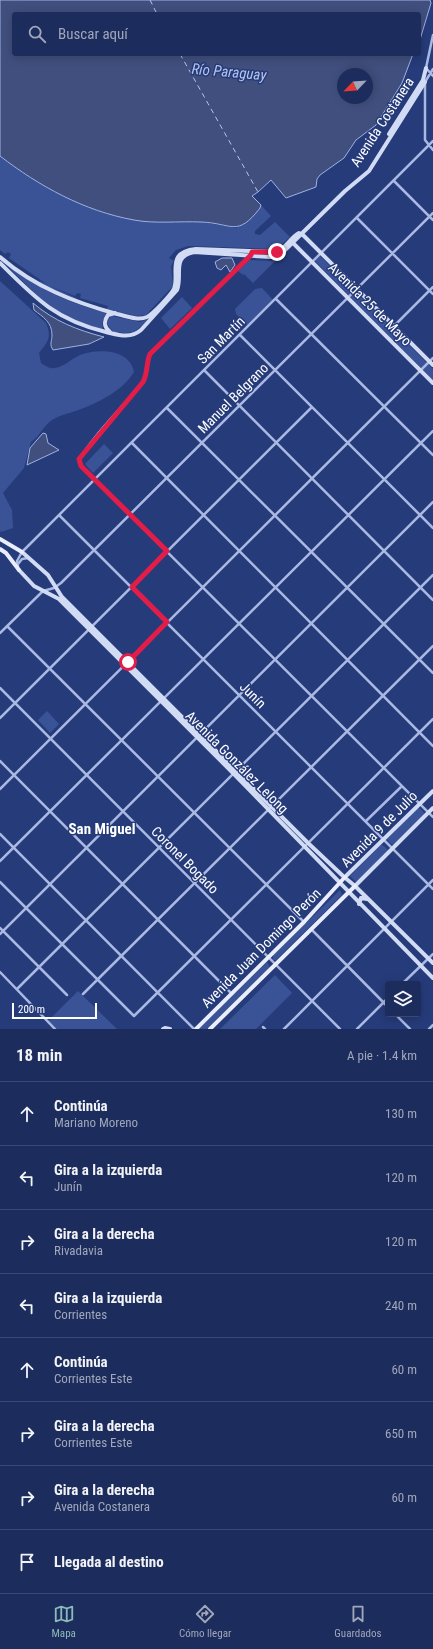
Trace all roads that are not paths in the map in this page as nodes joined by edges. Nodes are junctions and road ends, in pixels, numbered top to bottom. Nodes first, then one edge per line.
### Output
1 (433, 35) edge
2 (426, 68) junction
3 (433, 69) edge
4 (430, 73) junction
5 (433, 76) edge
6 (425, 82) junction
7 (433, 141) edge
8 (429, 145) junction
9 (433, 150) edge
10 (394, 181) junction
11 (433, 213) edge
12 (429, 217) junction
13 (357, 218) junction
14 (433, 220) edge
15 (300, 233) junction
16 (292, 242) junction
17 (392, 253) junction
18 (252, 254) junction
19 (322, 254) junction
20 (0, 257) edge
21 (313, 263) junction
22 (0, 264) edge
23 (433, 287) edge
24 (357, 289) junction
25 (430, 290) junction
26 (433, 294) edge
27 (276, 298) junction
28 (348, 298) junction
29 (116, 313) junction
30 (394, 326) junction
31 (112, 333) junction
32 (312, 334) junction
33 (240, 335) junction
34 (407, 357) junction
35 (433, 358) edge
36 (403, 361) dead end
37 (429, 361) junction
38 (433, 365) edge
39 (204, 370) junction
40 (275, 370) junction
41 (420, 370) junction
42 (433, 383) edge
43 (240, 405) junction
44 (384, 406) junction
45 (312, 407) junction
46 (167, 408) junction
47 (433, 431) edge
48 (203, 442) junction
49 (132, 443) junction
50 (276, 443) junction
51 (348, 443) junction
52 (421, 443) junction
53 (433, 455) edge
54 (167, 478) junction
55 (312, 478) junction
56 (239, 479) junction
57 (384, 479) junction
58 (95, 480) junction
59 (433, 502) edge
60 (131, 514) junction
61 (59, 515) junction
62 (204, 515) junction
63 (275, 515) junction
64 (349, 515) junction
65 (420, 515) junction
66 (433, 528) edge
67 (0, 540) edge
68 (0, 549) edge
69 (95, 550) junction
70 (384, 550) junction
71 (167, 551) junction
72 (239, 551) junction
73 (22, 552) junction
74 (311, 552) junction
75 (29, 558) junction
76 (18, 567) junction
77 (433, 575) edge
78 (203, 586) junction
79 (56, 587) junction
80 (132, 587) junction
81 (347, 587) junction
82 (276, 588) junction
83 (421, 588) junction
84 (43, 591) junction
85 (62, 600) junction
86 (433, 600) edge
87 (167, 622) junction
88 (311, 623) junction
89 (240, 624) junction
90 (384, 624) junction
91 (8, 626) junction
92 (91, 628) junction
93 (0, 633) edge
94 (433, 646) edge
95 (275, 659) junction
96 (204, 660) junction
97 (348, 660) junction
98 (419, 660) junction
99 (126, 664) junction
100 (50, 668) junction
101 (433, 673) edge
102 (0, 688) edge
103 (239, 695) junction
104 (311, 696) junction
105 (383, 696) junction
106 (163, 700) junction
107 (15, 703) junction
108 (86, 704) junction
109 (0, 718) edge
110 (433, 719) edge
111 (276, 732) junction
112 (347, 732) junction
113 (420, 732) junction
114 (199, 736) junction
115 (50, 739) junction
116 (122, 741) junction
117 (433, 746) edge
118 (0, 761) edge
119 (312, 767) junction
120 (384, 768) junction
121 (235, 772) junction
122 (14, 775) junction
123 (87, 775) junction
124 (157, 776) junction
125 (402, 786) junction
126 (0, 789) edge
127 (433, 791) edge
128 (348, 804) junction
129 (420, 804) junction
130 (271, 808) junction
131 (433, 808) edge
132 (50, 811) junction
133 (123, 811) junction
134 (194, 813) junction
135 (428, 813) junction
136 (433, 818) edge
137 (366, 822) junction
138 (0, 834) edge
139 (384, 840) junction
140 (307, 845) junction
141 (14, 847) junction
142 (86, 848) junction
143 (159, 848) junction
144 (229, 849) junction
145 (393, 849) junction
146 (0, 861) edge
147 (345, 877) junction
148 (433, 880) edge
149 (0, 882) edge
150 (195, 883) junction
151 (342, 883) junction
152 (50, 884) junction
153 (122, 884) junction
154 (429, 884) junction
155 (266, 886) junction
156 (355, 886) junction
157 (433, 889) edge
158 (348, 892) junction
159 (371, 902) junction
160 (360, 904) junction
161 (26, 908) junction
162 (86, 920) junction
163 (158, 920) junction
164 (231, 920) junction
165 (304, 922) junction
166 (391, 922) junction
167 (0, 928) edge
168 (310, 929) junction
169 (384, 929) junction
170 (3, 931) junction
171 (0, 934) edge
172 (62, 944) junction
173 (433, 954) edge
174 (121, 956) junction
175 (194, 956) junction
176 (269, 958) junction
177 (428, 958) junction
178 (433, 963) edge
179 (275, 964) junction
180 (421, 965) junction
181 (347, 966) junction
182 (39, 967) junction
183 (0, 972) edge
184 (433, 978) edge
185 (98, 979) junction
186 (405, 981) edge
187 (17, 989) junction
188 (158, 993) junction
189 (83, 994) dead end
190 (232, 994) junction
191 (66, 995) dead end
192 (312, 1001) junction
193 (383, 1002) joint
194 (398, 1017) edge
195 (433, 1025) edge
196 (55, 1029) edge
197 (163, 1029) edge
198 (170, 1029) edge
199 (195, 1029) edge
200 (210, 1029) edge
201 (284, 1029) edge
202 (340, 1029) edge
203 (357, 1029) edge
204 (410, 1029) edge
205 (429, 1029) edge

1 - 2 street
2 - 4 street
2 - 15 main road, Avenida Costanera
3 - 4 street
4 - 5 street
4 - 6 street
6 - 8 street
6 - 15 main road, Avenida Costanera
7 - 8 street, San Martín
8 - 9 street
8 - 10 street, San Martín
10 - 12 street
10 - 13 street, San Martín
11 - 12 street, Manuel Belgrano
12 - 14 street
12 - 17 street, Manuel Belgrano
13 - 17 street
13 - 19 street, San Martín
15 - 16 main road, Avenida Costanera
15 - 19 main road, Avenida 25 de Mayo
16 - 18 main road, Avenida Costanera
16 - 21 main road, Avenida 25 de Mayo
17 - 24 street, Manuel Belgrano
17 - 25 street
18 - 29 main road, Avenida Costanera
18 - 31 main road, Avenida Costanera
18 - 58 street
19 - 21 street, San Martín
19 - 24 main road, Avenida 25 de Mayo
20 - 29 main road, Avenida Costanera
21 - 27 street, San Martín
21 - 28 main road, Avenida 25 de Mayo
22 - 31 main road, Avenida Costanera
23 - 25 street
24 - 28 street, Manuel Belgrano
24 - 30 main road, Avenida 25 de Mayo
25 - 26 street
25 - 30 street
27 - 32 street
27 - 33 street, San Martín
28 - 32 street, Manuel Belgrano
28 - 34 main road, Avenida 25 de Mayo
29 - 31 main road
30 - 37 main road, Avenida 25 de Mayo
32 - 40 street, Manuel Belgrano
32 - 44 street
33 - 39 street, San Martín
33 - 40 street
34 - 36 main road
34 - 41 main road, Avenida 25 de Mayo
35 - 37 street
37 - 38 main road, Avenida 25 de Mayo
37 - 41 street
39 - 43 street
39 - 46 street, San Martín
40 - 43 street, Manuel Belgrano
40 - 45 street
41 - 42 main road, Avenida 25 de Mayo
41 - 44 street
43 - 48 street, Manuel Belgrano
43 - 50 street
44 - 51 street
44 - 52 street
45 - 50 street
45 - 51 street
46 - 48 street
46 - 49 street, San Martín
47 - 52 street
48 - 54 street, Manuel Belgrano
48 - 56 street
49 - 54 street
49 - 58 street, San Martín
50 - 55 street
50 - 56 street
51 - 55 street
51 - 57 street
52 - 53 street
52 - 57 street
54 - 60 street, Manuel Belgrano
54 - 62 street
55 - 63 street
55 - 64 street
56 - 62 street
56 - 63 street
57 - 64 street
57 - 65 street
58 - 60 street
58 - 61 street, San Martín
59 - 65 street
60 - 69 street, Manuel Belgrano
60 - 71 street
61 - 69 street, Junín
61 - 73 street, San Martín
62 - 71 street
62 - 72 street
63 - 72 street
63 - 74 street
64 - 70 street
64 - 74 street
65 - 66 street
65 - 70 street
67 - 73 main road
68 - 76 main road
69 - 79 street, Manuel Belgrano
69 - 80 street, Junín
70 - 81 street
70 - 83 street
71 - 78 street
71 - 80 street
72 - 78 street
72 - 82 street
73 - 75 main road, Avenida González Lelong
73 - 76 street
74 - 81 street
74 - 82 street
75 - 76 street
75 - 79 main road, Avenida González Lelong
76 - 84 main road, Avenida González Lelong
77 - 83 street
78 - 87 street
78 - 89 street
79 - 84 street, Manuel Belgrano
79 - 85 main road, Avenida González Lelong
80 - 87 street, Junín
80 - 92 street
81 - 88 street
81 - 90 street
82 - 88 street
82 - 89 street
83 - 86 street
83 - 90 street
84 - 85 main road, Avenida González Lelong
84 - 91 street
85 - 92 main road, Avenida González Lelong
87 - 96 street, Junín
87 - 99 street
88 - 95 street
88 - 97 street
89 - 95 street
89 - 96 street
90 - 97 street
90 - 98 street
91 - 93 street
91 - 100 street
92 - 99 main road, Avenida González Lelong
92 - 100 street
94 - 98 street
95 - 103 street
95 - 104 street
96 - 103 street, Junín
96 - 106 street
97 - 104 street
97 - 105 street
98 - 101 street
98 - 105 street
99 - 106 main road, Avenida González Lelong
99 - 108 street
100 - 107 street
100 - 108 street
102 - 107 street, Coronel Bogado
103 - 111 street, Junín
103 - 114 street
104 - 111 street
104 - 112 street
105 - 112 street
105 - 113 street
106 - 114 main road, Avenida González Lelong
106 - 116 street
107 - 109 street
107 - 115 street, Coronel Bogado
108 - 115 street
108 - 116 street
110 - 113 street
111 - 119 street, Junín
111 - 121 street
112 - 119 street
112 - 120 street
113 - 117 street
113 - 120 street
114 - 121 main road, Avenida González Lelong
114 - 124 street
115 - 122 street
115 - 123 street, Coronel Bogado
116 - 123 street
116 - 124 street
118 - 122 street
119 - 128 street, Junín
119 - 130 street
120 - 125 street
120 - 128 street
121 - 130 main road, Avenida González Lelong
121 - 134 street
122 - 126 street
122 - 132 street
123 - 132 street
123 - 133 street, Coronel Bogado
124 - 133 street
124 - 134 street
125 - 129 street
125 - 137 street
127 - 129 main road, Avenida 9 de Julio
128 - 137 street, Junín
128 - 140 street
129 - 135 street
129 - 139 main road, Avenida 9 de Julio
130 - 140 main road, Avenida González Lelong
130 - 144 street
131 - 135 main road, Avenida 9 de Julio
132 - 141 street
132 - 142 street
133 - 142 street
133 - 143 street, Coronel Bogado
134 - 143 street
134 - 144 street
135 - 136 street
135 - 145 main road, Avenida 9 de Julio
137 - 139 street, Junín
138 - 141 street
139 - 145 street, Junín
139 - 147 main road, Avenida 9 de Julio
140 - 147 main road, Avenida González Lelong
140 - 151 main road, Avenida González Lelong
140 - 155 street
141 - 146 street
141 - 152 street
142 - 152 street
142 - 153 street
143 - 150 street, Coronel Bogado
143 - 153 street
144 - 150 street
144 - 155 street
145 - 154 street, Junín
145 - 156 main road, Avenida 9 de Julio
147 - 151 main road, Avenida 9 de Julio
147 - 156 main road, Avenida González Lelong
148 - 154 street
149 - 161 street
150 - 163 street
150 - 164 street, Coronel Bogado
151 - 158 main road, Avenida González Lelong
151 - 165 main road, Avenida Juan Domingo Perón
152 - 161 street
152 - 162 street
153 - 162 street
153 - 163 street
154 - 157 street, Junín
154 - 166 street
155 - 164 street
155 - 165 street
156 - 158 main road, Avenida 9 de Julio
156 - 159 main road, Avenida González Lelong
158 - 160 main road, Avenida González Lelong
158 - 168 main road, Avenida Juan Domingo Perón
159 - 160 main road
159 - 166 main road, Avenida González Lelong
160 - 169 main road, Avenida González Lelong
161 - 170 street
161 - 172 street
162 - 172 street
162 - 174 street
163 - 174 street
163 - 175 street
164 - 175 street
164 - 176 street, Coronel Bogado
165 - 176 main road, Avenida Juan Domingo Perón
166 - 169 street
166 - 177 main road, Avenida González Lelong
167 - 170 street
168 - 179 main road, Avenida Juan Domingo Perón
168 - 181 street
169 - 180 main road, Avenida González Lelong
169 - 181 street
170 - 171 street
170 - 182 street
172 - 182 street
172 - 185 street
173 - 177 street
174 - 185 street
174 - 188 street
175 - 188 street
175 - 190 street
176 - 179 street, Coronel Bogado
176 - 190 main road, Avenida Juan Domingo Perón
177 - 178 main road, Avenida González Lelong
177 - 180 street
179 - 192 street, Coronel Bogado
179 - 200 main road, Avenida Juan Domingo Perón
180 - 184 main road, Avenida González Lelong
180 - 186 street
181 - 192 street
181 - 193 street
182 - 187 street
182 - 191 street
183 - 187 street
185 - 188 street
185 - 189 street
187 - 196 street
188 - 199 street
190 - 199 main road, Avenida Juan Domingo Perón
192 - 201 street
192 - 202 street, Coronel Bogado
193 - 203 street
194 - 204 street
195 - 205 street
197 - 198 main road

